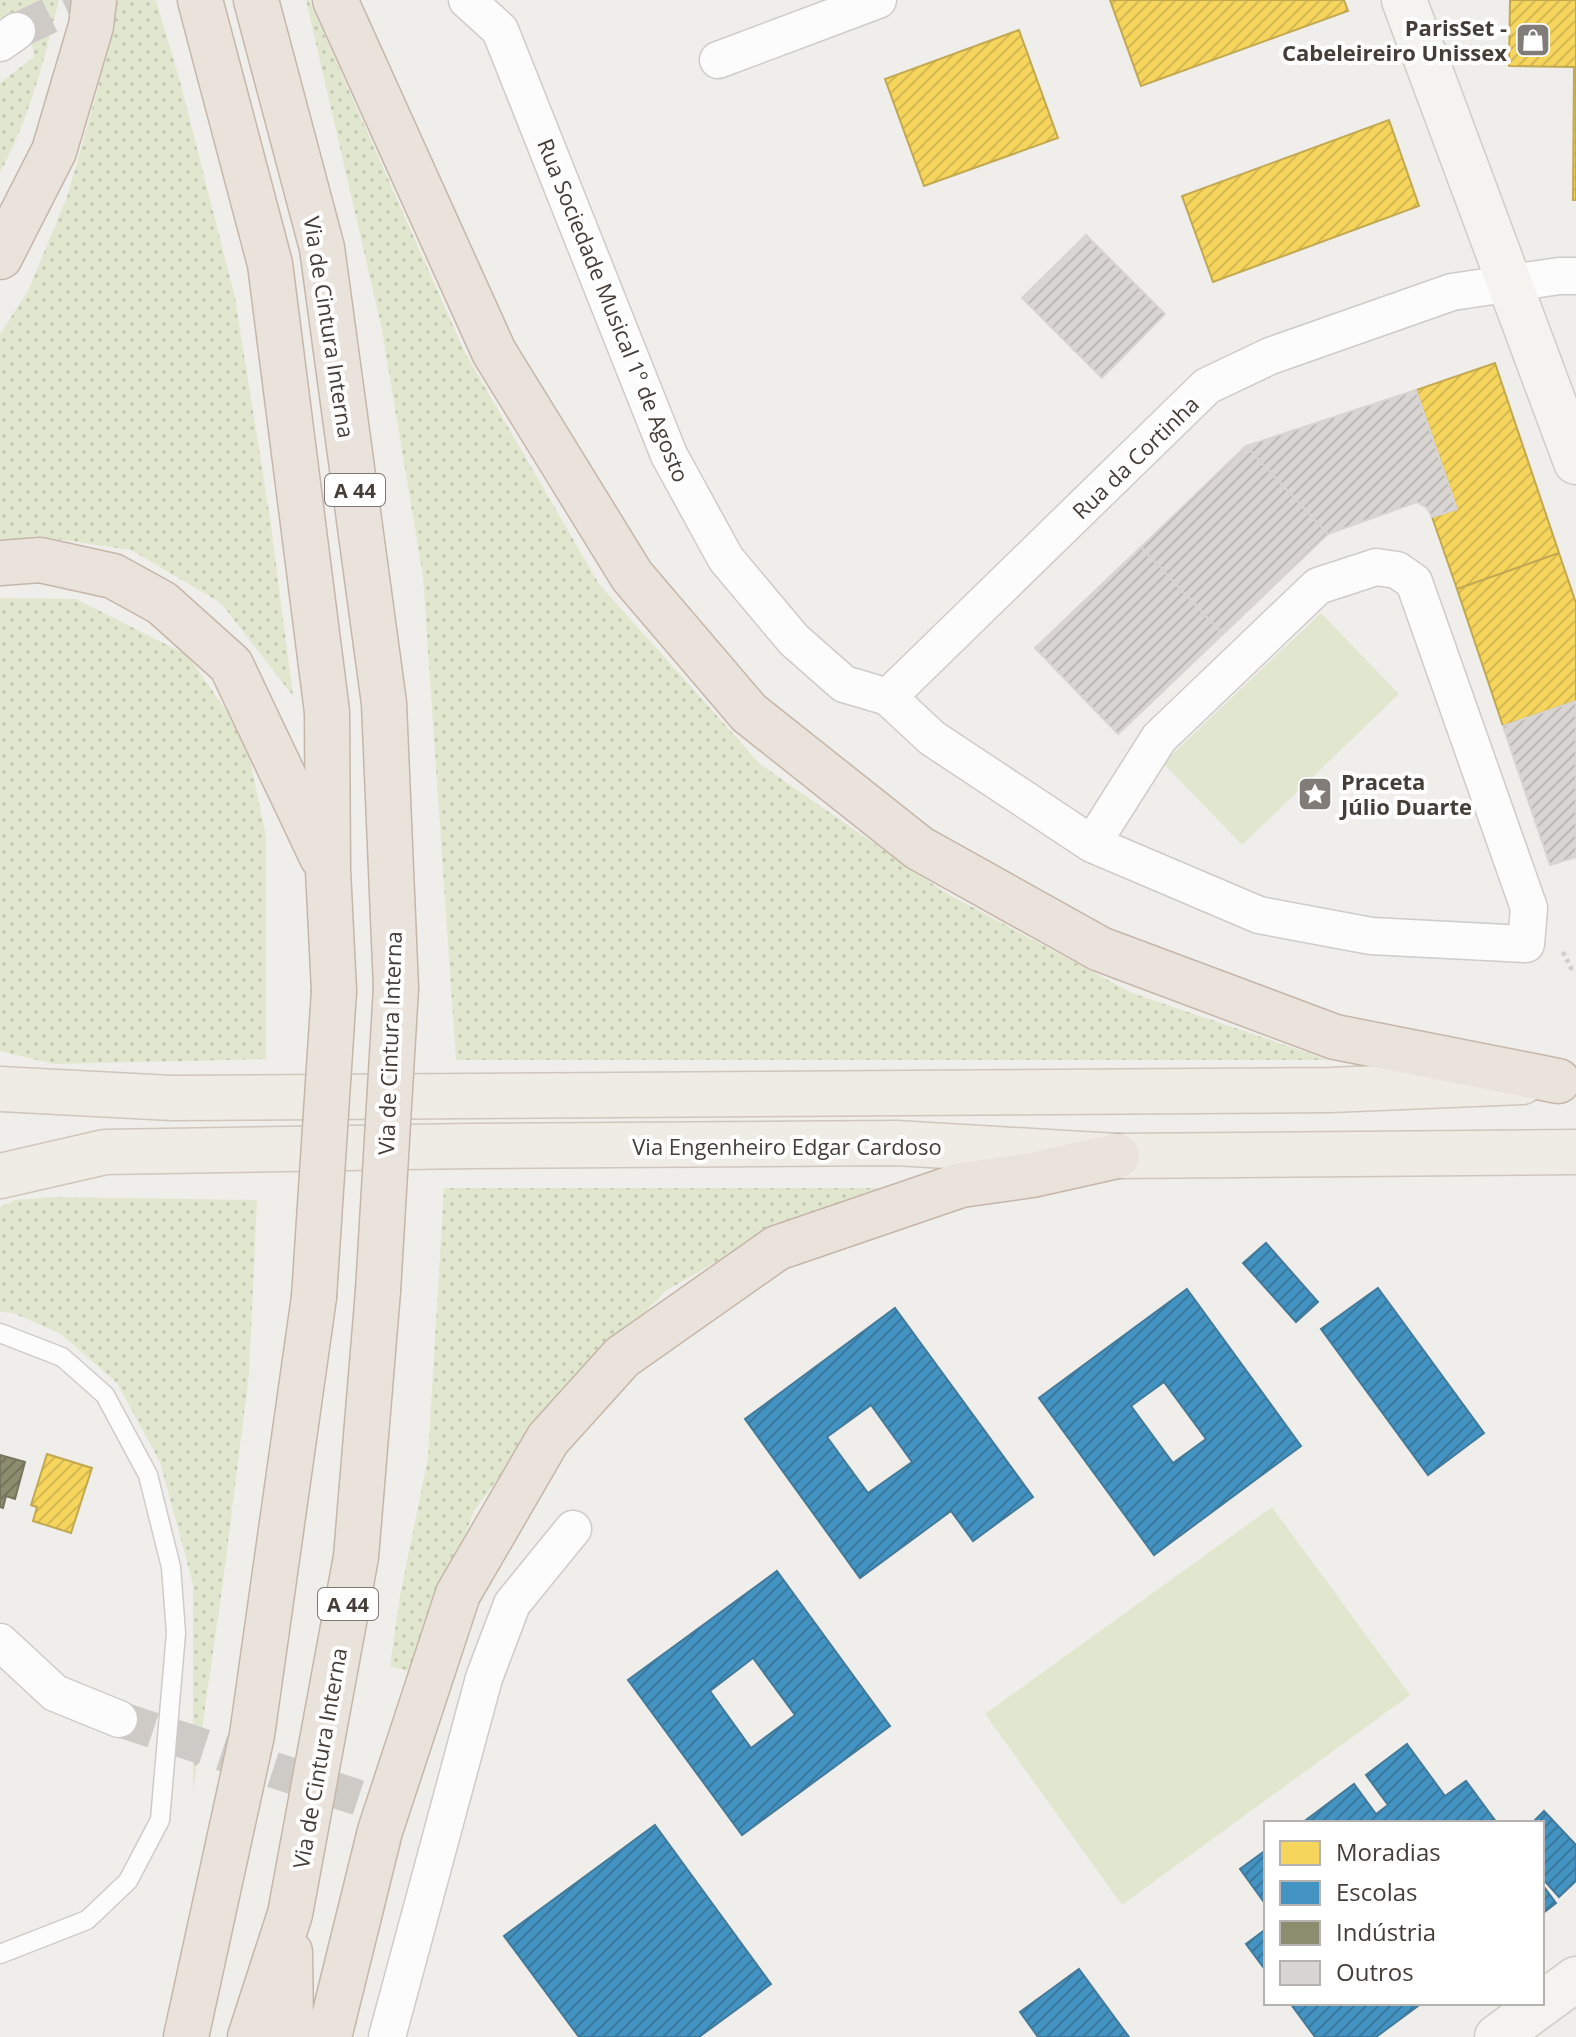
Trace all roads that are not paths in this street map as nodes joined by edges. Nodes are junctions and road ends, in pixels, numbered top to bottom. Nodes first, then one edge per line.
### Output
1 (94, 0) edge
2 (200, 0) edge
3 (256, 0) edge
4 (335, 0) edge
5 (467, 0) edge
6 (878, 0) edge
7 (1404, 0) edge
8 (718, 60) dead end
9 (0, 257) edge
10 (1576, 276) edge
11 (1511, 284) junction
12 (1576, 462) edge
13 (0, 563) edge
14 (888, 697) junction
15 (1092, 844) junction
16 (328, 870) junction
17 (1567, 1081) edge
18 (0, 1089) edge
19 (1576, 1152) edge
20 (1117, 1156) junction
21 (0, 1176) edge
22 (0, 1333) edge
23 (573, 1529) dead end
24 (0, 1642) edge
25 (119, 1719) tunnel mouth
26 (290, 1914) junction
27 (0, 1954) edge
28 (1576, 1979) edge
29 (1544, 2002) edge
30 (1541, 2005) edge
31 (186, 2037) edge
32 (250, 2037) edge
33 (289, 2037) edge
34 (329, 2037) edge
35 (387, 2037) edge
36 (1497, 2037) edge

1 - 9 highway
2 - 16 highway, A 44
3 - 26 highway, Via de Cintura Interna / A 44, bridge
4 - 17 highway
5 - 14 street, Rua Sociedade Musical 1º de Agosto
6 - 8 street
7 - 11 street
10 - 11 street, Rua da Cortinha
11 - 12 street
11 - 14 street, Rua da Cortinha
13 - 16 highway
14 - 15 street
15 - 15 street
16 - 31 highway, A 44, bridge
17 - 18 main road
19 - 20 main road, Via Engenheiro Edgar Cardoso
20 - 21 main road, Via Engenheiro Edgar Cardoso
20 - 34 highway
22 - 27 lane
23 - 35 street
24 - 25 street
26 - 32 highway, Via de Cintura Interna / A 44
26 - 33 highway
28 - 29 street
30 - 36 street

